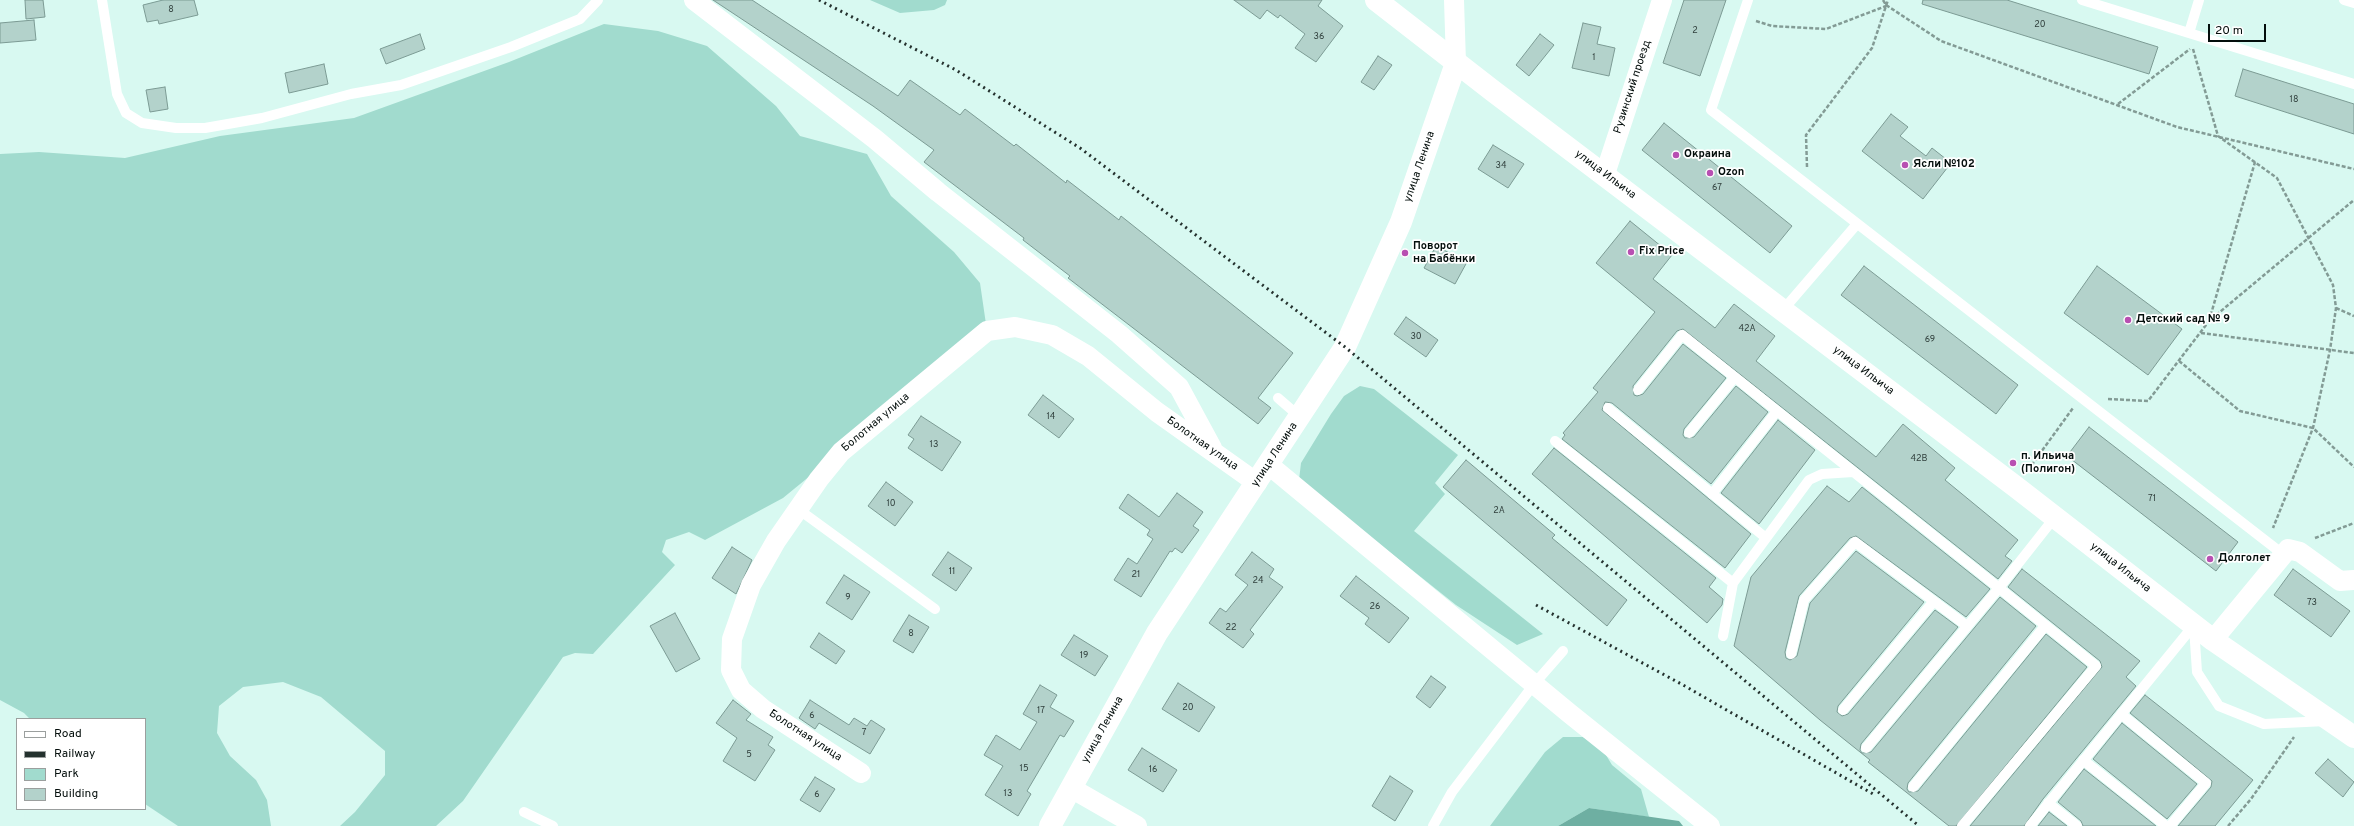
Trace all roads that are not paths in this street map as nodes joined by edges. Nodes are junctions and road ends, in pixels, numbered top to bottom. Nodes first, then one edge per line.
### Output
1 (102, 0) edge
2 (598, 0) edge
3 (694, 0) edge
4 (1376, 0) edge
5 (1454, 0) edge
6 (1662, 0) edge
7 (1748, 0) edge
8 (2082, 0) edge
9 (2199, 0) edge
10 (2344, 0) edge
11 (2354, 3) edge
12 (2189, 33) junction
13 (1456, 63) junction
14 (2354, 84) edge
15 (1605, 174) junction
16 (1857, 224) junction
17 (1783, 310) junction
18 (1734, 378) junction
19 (1638, 390) dead end
20 (1278, 398) dead end
21 (1608, 408) dead end
22 (1776, 411) junction
23 (1300, 417) junction
24 (1689, 433) dead end
25 (1555, 441) dead end
26 (1214, 452) junction
27 (1269, 465) junction
28 (1853, 472) junction
29 (1257, 483) junction
30 (1712, 494) junction
31 (798, 509) junction
32 (2055, 517) junction
33 (1766, 538) junction
34 (2283, 556) junction
35 (2354, 580) edge
36 (1732, 583) junction
37 (1998, 588) junction
38 (1934, 601) junction
39 (935, 609) dead end
40 (2194, 625) junction
41 (1967, 626) junction
42 (2046, 626) junction
43 (1723, 636) dead end
44 (2213, 640) junction
45 (1563, 651) dead end
46 (1791, 654) dead end
47 (1535, 683) junction
48 (1843, 710) dead end
49 (2121, 714) junction
50 (2330, 721) junction
51 (2354, 737) edge
52 (1866, 748) dead end
53 (2083, 760) junction
54 (861, 773) dead end
55 (1913, 787) dead end
56 (1071, 788) junction
57 (2048, 803) junction
58 (524, 812) dead end
59 (553, 826) edge
60 (1050, 826) edge
61 (1137, 826) edge
62 (1434, 826) edge
63 (1710, 826) edge
64 (1962, 826) edge
65 (2030, 826) edge
66 (2077, 826) edge
67 (2166, 826) edge
68 (2170, 826) edge

1 - 2 lane
3 - 26 street
4 - 13 main road, улица Ильича
5 - 13 street
6 - 15 street, Рузинский проезд
7 - 16 lane
8 - 12 lane
9 - 12 lane
10 - 11 lane
12 - 14 lane
13 - 15 main road, улица Ильича
13 - 23 main road, улица Ленина
15 - 17 main road, улица Ильича
16 - 17 lane
16 - 34 lane
17 - 32 main road, улица Ильича
18 - 19 lane
18 - 22 lane
18 - 24 lane
20 - 23 lane
21 - 30 lane
22 - 28 lane
22 - 30 lane
23 - 27 main road, улица Ленина
25 - 36 lane
26 - 29 street, Болотная улица
26 - 31 street, Болотная улица
27 - 29 main road, улица Ленина
27 - 47 street
28 - 33 lane
28 - 37 lane
29 - 56 main road, улица Ленина
30 - 33 lane
31 - 39 lane
31 - 54 street, Болотная улица
32 - 37 lane
32 - 40 main road, улица Ильича
33 - 36 lane
34 - 35 street
34 - 44 street
36 - 43 lane
37 - 41 lane
37 - 42 lane
38 - 41 lane
38 - 46 lane
38 - 48 lane
40 - 44 main road, улица Ильича
40 - 49 lane
40 - 50 lane
41 - 52 lane
42 - 55 lane
42 - 64 lane
44 - 50 main road, улица Ильича
45 - 47 lane
47 - 62 lane
47 - 63 street
49 - 53 lane
49 - 68 lane
50 - 51 main road, улица Ильича
53 - 57 lane
53 - 67 lane
56 - 60 main road, улица Ленина
56 - 61 street
57 - 65 lane
57 - 66 lane
58 - 59 lane

